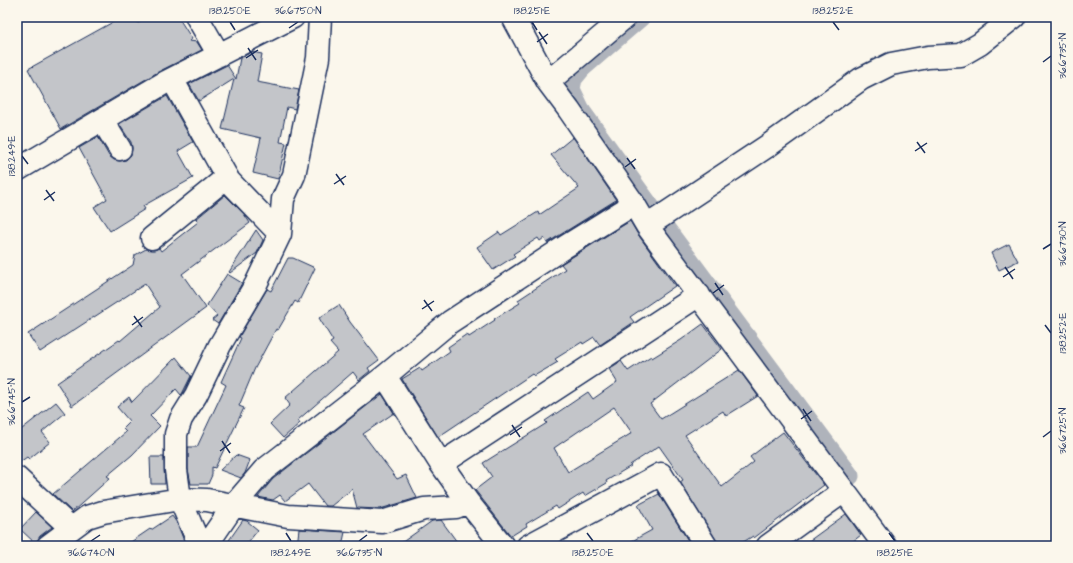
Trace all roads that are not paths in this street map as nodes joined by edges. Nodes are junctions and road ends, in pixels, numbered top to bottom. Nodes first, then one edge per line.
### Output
1 (197, 17) edge
2 (294, 17) edge
3 (320, 17) edge
4 (513, 17) edge
5 (625, 17) edge
6 (1014, 17) edge
7 (219, 55) junction
8 (172, 79) junction
9 (548, 82) junction
10 (102, 120) junction
11 (120, 149) dead end
12 (17, 170) edge
13 (227, 177) junction
14 (634, 204) junction
15 (647, 226) junction
16 (280, 234) junction
17 (152, 238) dead end
18 (699, 295) junction
19 (386, 376) junction
20 (440, 464) junction
21 (17, 478) edge
22 (844, 491) junction
23 (180, 499) junction
24 (468, 502) junction
25 (234, 505) junction
26 (71, 528) junction
27 (48, 546) edge
28 (200, 546) edge
29 (206, 546) edge
30 (503, 546) edge
31 (528, 546) edge
32 (706, 546) edge
33 (768, 546) edge
34 (885, 546) edge

1 - 7 street
2 - 7 street
3 - 16 street
4 - 9 street
5 - 9 street
6 - 15 street
7 - 8 street
8 - 10 street
8 - 13 street
9 - 14 street
10 - 11 street
10 - 12 street
13 - 16 street
13 - 17 street
14 - 15 street
14 - 19 street
15 - 18 street
16 - 23 street
18 - 20 street
18 - 22 street
19 - 20 street
19 - 25 street
20 - 24 street
21 - 26 street
22 - 33 street
22 - 34 street
23 - 25 street
23 - 26 street
23 - 28 street
24 - 25 street
24 - 30 street
25 - 29 street
26 - 27 street
31 - 32 street

